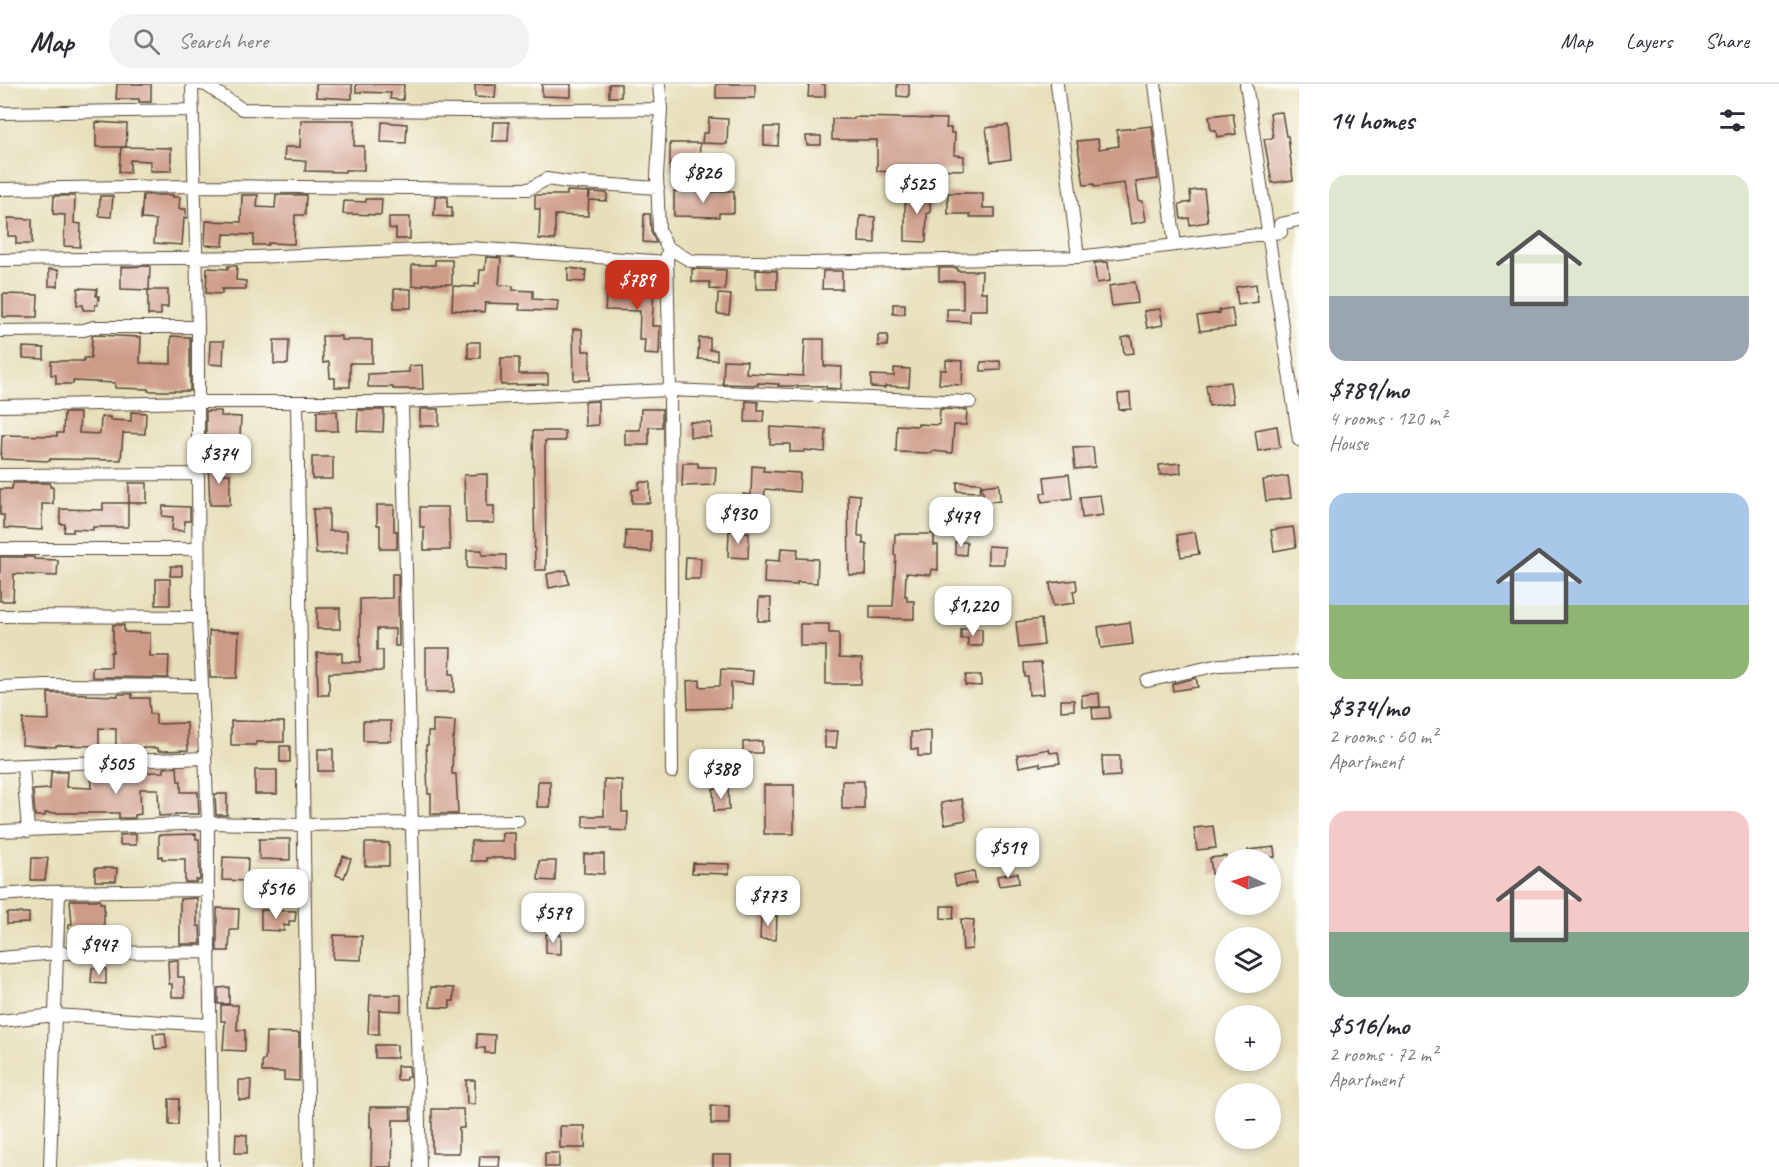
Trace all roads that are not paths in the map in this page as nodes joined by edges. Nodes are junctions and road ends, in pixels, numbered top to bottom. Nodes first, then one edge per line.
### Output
1 (192, 84) edge
2 (200, 84) edge
3 (659, 84) edge
4 (1057, 84) edge
5 (1155, 84) edge
6 (1246, 84) edge
7 (661, 109) junction
8 (192, 110) junction
9 (0, 113) edge
10 (194, 186) junction
11 (658, 188) junction
12 (0, 189) edge
13 (1299, 220) edge
14 (1267, 234) junction
15 (1175, 245) junction
16 (668, 247) junction
17 (197, 256) junction
18 (1078, 257) junction
19 (0, 260) edge
20 (667, 262) junction
21 (198, 327) junction
22 (0, 332) edge
23 (670, 390) junction
24 (198, 402) junction
25 (402, 402) junction
26 (970, 402) dead end
27 (297, 403) junction
28 (0, 406) edge
29 (1299, 440) edge
30 (198, 474) junction
31 (0, 475) edge
32 (0, 549) edge
33 (198, 549) junction
34 (0, 616) edge
35 (199, 617) junction
36 (1299, 662) edge
37 (1147, 681) dead end
38 (0, 687) edge
39 (202, 687) junction
40 (205, 758) junction
41 (0, 766) edge
42 (23, 766) junction
43 (672, 772) dead end
44 (518, 821) dead end
45 (208, 823) junction
46 (413, 823) junction
47 (303, 825) junction
48 (0, 831) edge
49 (28, 831) junction
50 (208, 890) junction
51 (59, 892) junction
52 (0, 895) edge
53 (209, 952) junction
54 (57, 953) junction
55 (0, 958) edge
56 (55, 1015) junction
57 (0, 1021) edge
58 (210, 1025) junction
59 (50, 1167) edge
60 (213, 1167) edge
61 (309, 1167) edge
62 (420, 1167) edge

1 - 8 street
2 - 7 street
3 - 7 street
4 - 18 street
5 - 15 street
6 - 14 street
7 - 11 street
8 - 9 street
8 - 10 street
10 - 11 street
10 - 12 street
10 - 17 street
11 - 16 street
13 - 14 street
14 - 15 street
14 - 29 street
15 - 18 street
16 - 18 street
16 - 20 street
17 - 19 street
17 - 20 street
17 - 21 street
20 - 23 street
21 - 22 street
21 - 24 street
23 - 25 street
23 - 26 street
23 - 43 street
24 - 27 street
24 - 28 street
24 - 30 street
25 - 27 street
25 - 46 street
27 - 47 street
30 - 31 street
30 - 33 street
32 - 33 street
33 - 35 street
34 - 35 street
35 - 39 street
36 - 37 street
38 - 39 street
39 - 40 street
40 - 42 street
40 - 45 street
41 - 42 street
42 - 49 street
44 - 46 street
45 - 47 street
45 - 49 street
45 - 50 street
46 - 47 street
46 - 62 street
47 - 61 street
48 - 49 street
50 - 51 street
50 - 53 street
51 - 52 street
51 - 54 street
53 - 54 street
53 - 58 street
54 - 55 street
54 - 56 street
56 - 57 street
56 - 58 street
56 - 59 street
58 - 60 street

